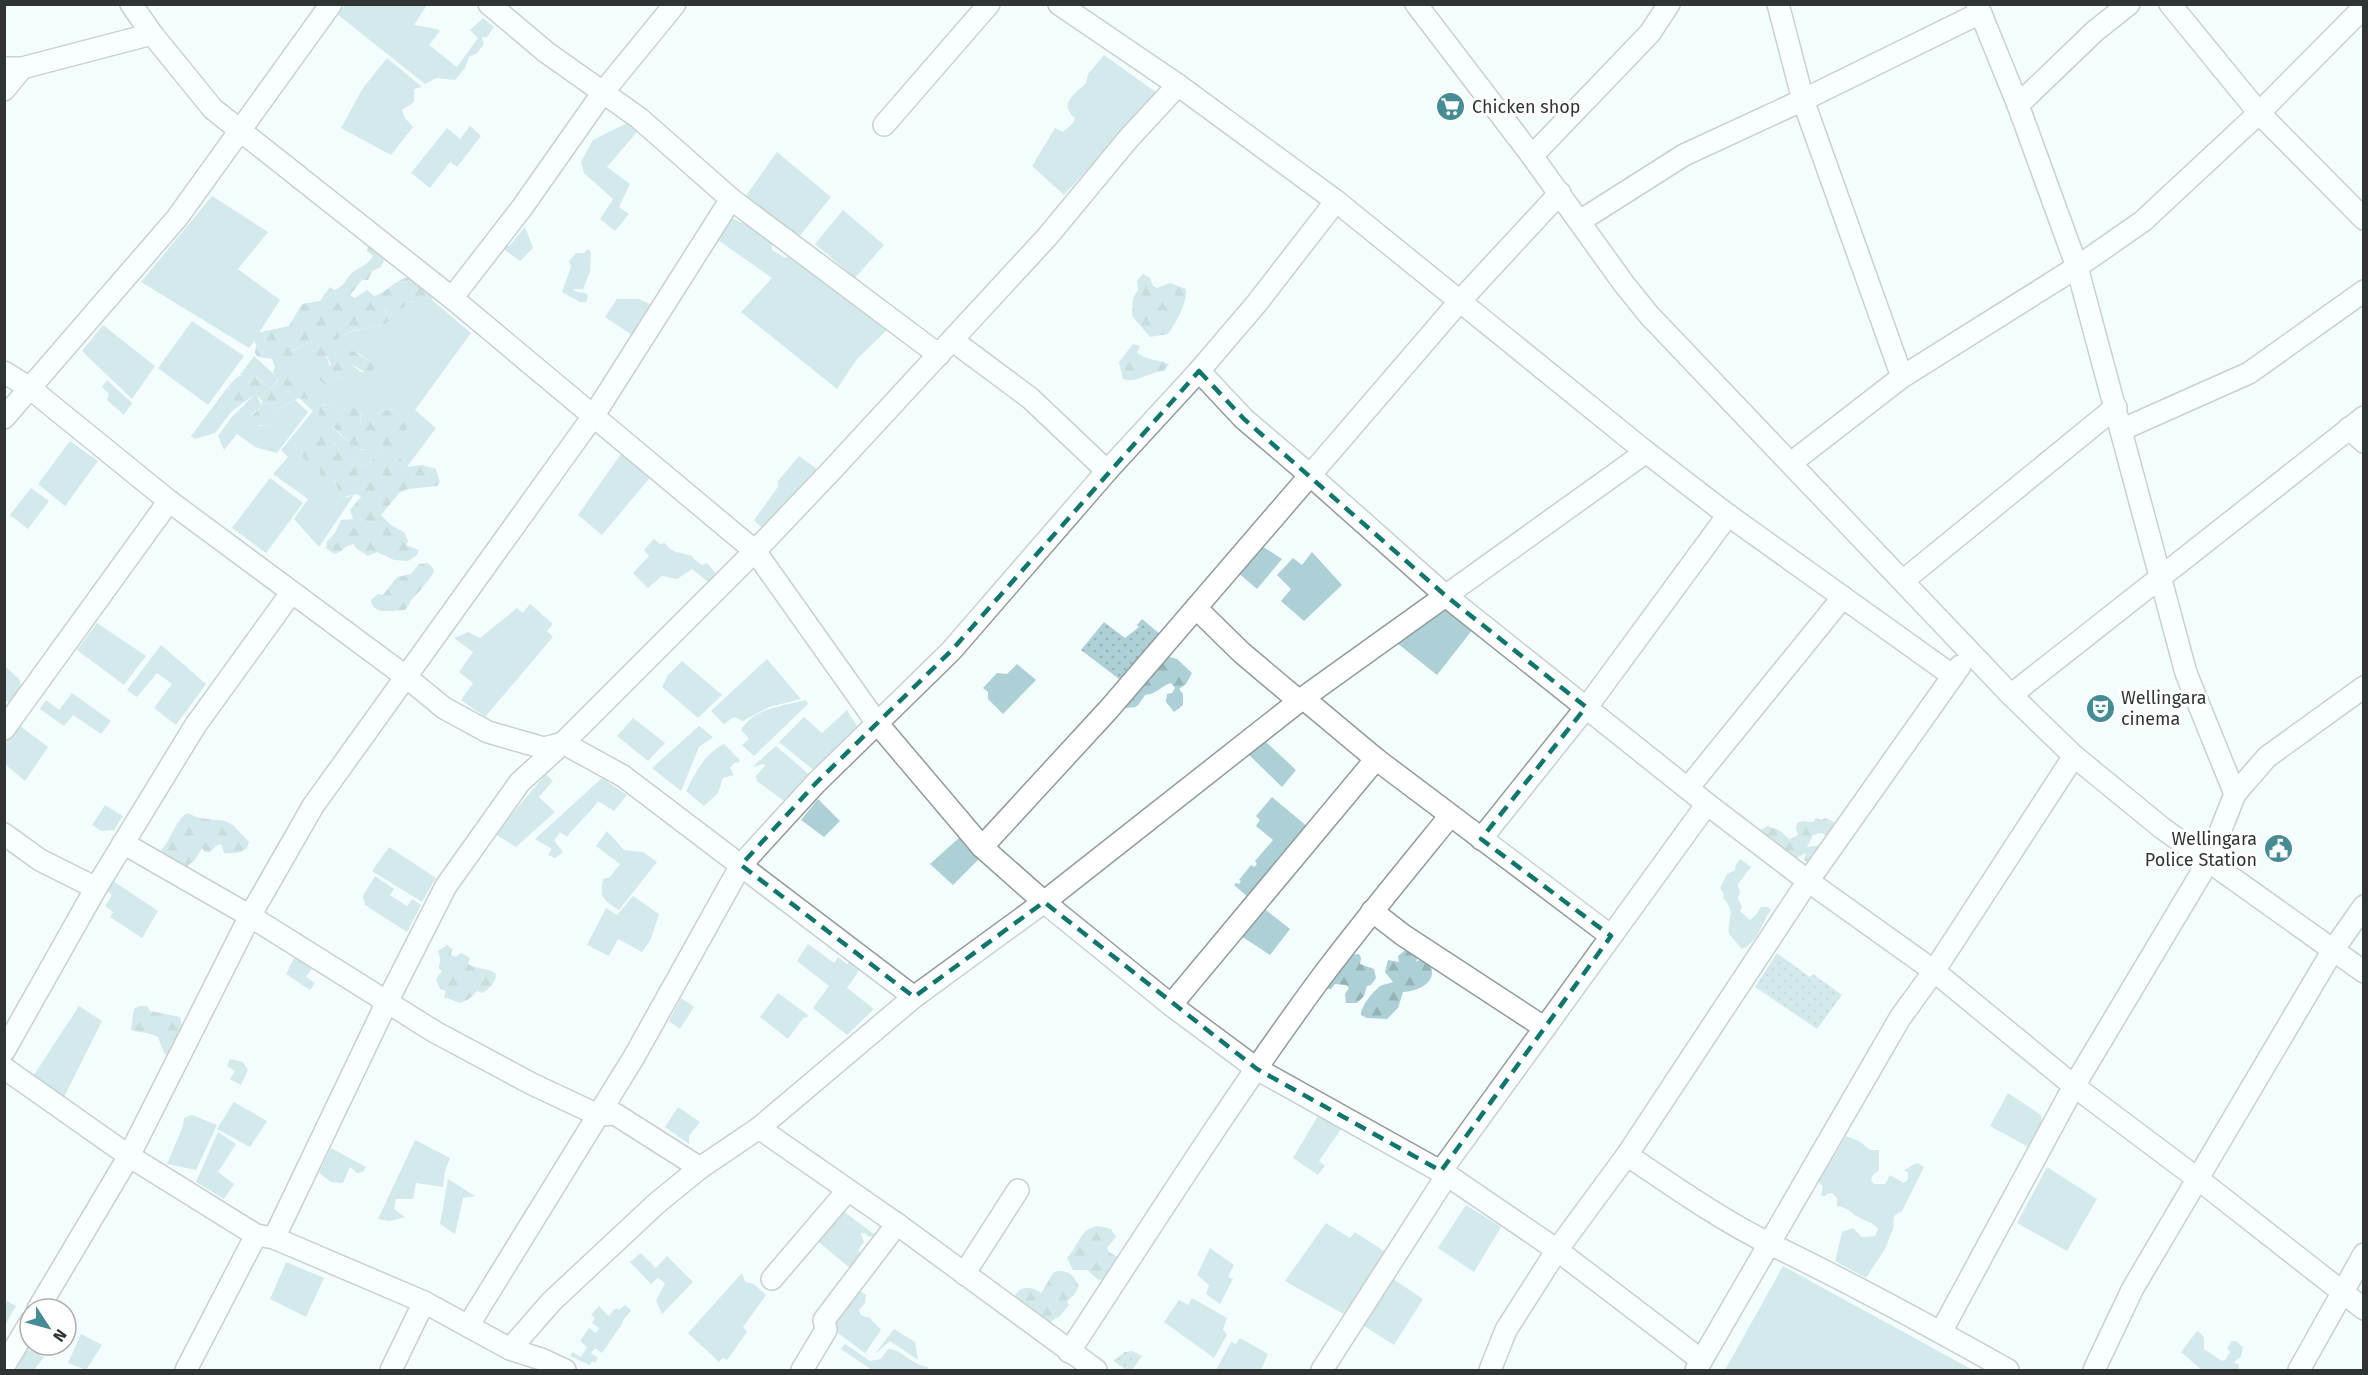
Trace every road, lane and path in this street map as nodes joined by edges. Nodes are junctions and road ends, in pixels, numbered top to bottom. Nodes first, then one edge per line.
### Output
1 (131, 4) edge
2 (331, 4) edge
3 (489, 4) edge
4 (675, 4) edge
5 (989, 4) edge
6 (1059, 4) edge
7 (1416, 4) edge
8 (1669, 4) edge
9 (1778, 4) edge
10 (2129, 4) edge
11 (2170, 4) edge
12 (2364, 7) edge
13 (1978, 9) edge
14 (152, 34) junction
15 (13, 68) edge
16 (1178, 86) junction
17 (4, 90) edge
18 (604, 92) junction
19 (1803, 100) junction
20 (2018, 105) junction
21 (2259, 113) junction
22 (884, 125) dead end
23 (240, 131) junction
24 (1532, 156) junction
25 (1560, 193) junction
26 (731, 199) junction
27 (1336, 201) junction
28 (2364, 219) edge
29 (1580, 221) junction
30 (2077, 267) junction
31 (2364, 291) edge
32 (452, 298) junction
33 (1459, 302) junction
34 (945, 348) junction
35 (1198, 371) junction
36 (4, 372) edge
37 (1902, 377) junction
38 (31, 389) junction
39 (2116, 407) junction
40 (594, 415) junction
41 (4, 418) edge
42 (2359, 429) edge
43 (2121, 430) junction
44 (1646, 452) junction
45 (1791, 463) junction
46 (1107, 471) junction
47 (1311, 476) junction
48 (170, 501) junction
49 (1728, 515) junction
50 (755, 551) junction
51 (2160, 579) junction
52 (1904, 580) junction
53 (291, 592) junction
54 (1446, 596) junction
55 (1843, 597) junction
56 (1196, 608) junction
57 (1971, 651) junction
58 (405, 676) junction
59 (1953, 676) junction
60 (2364, 687) edge
61 (2011, 695) junction
62 (1301, 700) junction
63 (1586, 707) junction
64 (877, 723) junction
65 (4, 729) edge
66 (563, 743) junction
67 (2074, 756) junction
68 (1376, 759) junction
69 (1688, 788) junction
70 (2235, 794) junction
71 (1707, 804) junction
72 (1450, 816) junction
73 (4, 834) edge
74 (1481, 839) junction
75 (123, 843) junction
76 (982, 846) junction
77 (2208, 862) junction
78 (741, 865) junction
79 (1808, 881) junction
80 (96, 888) junction
81 (1044, 902) junction
82 (2364, 906) edge
83 (1372, 911) junction
84 (250, 916) junction
85 (1611, 936) junction
86 (2333, 950) junction
87 (1934, 971) junction
88 (2364, 972) edge
89 (914, 998) junction
90 (387, 1002) junction
91 (1171, 1005) junction
92 (1545, 1028) junction
93 (4, 1051) edge
94 (4, 1068) edge
95 (1257, 1069) junction
96 (2074, 1086) junction
97 (598, 1114) junction
98 (759, 1128) junction
99 (1627, 1155) junction
100 (129, 1156) junction
101 (700, 1167) junction
102 (1444, 1173) junction
103 (2198, 1179) junction
104 (1018, 1190) dead end
105 (847, 1191) junction
106 (897, 1224) junction
107 (265, 1236) junction
108 (1770, 1244) junction
109 (1557, 1250) junction
110 (2364, 1254) edge
111 (964, 1274) junction
112 (772, 1279) dead end
113 (2342, 1293) junction
114 (45, 1297) edge
115 (424, 1302) junction
116 (2364, 1309) edge
117 (468, 1326) junction
118 (1941, 1332) junction
119 (18, 1343) edge
120 (510, 1348) junction
121 (1069, 1352) junction
122 (537, 1365) edge
123 (4, 1366) edge
124 (1699, 1366) edge
125 (186, 1371) edge
126 (391, 1371) edge
127 (565, 1371) edge
128 (802, 1371) edge
129 (1096, 1371) edge
130 (1322, 1371) edge
131 (1490, 1371) edge
132 (2008, 1371) edge
133 (2094, 1371) edge
134 (2299, 1371) edge

1 - 14 street
2 - 23 street
3 - 18 street
4 - 18 street
5 - 22 street
6 - 16 street
7 - 24 street
8 - 24 street
9 - 19 street
10 - 20 street
11 - 21 street
12 - 21 street
13 - 19 street
13 - 20 street
14 - 15 street
14 - 23 street
15 - 17 street
16 - 27 street
16 - 34 street
18 - 26 street
18 - 32 street
19 - 29 street
19 - 37 street
20 - 30 street
21 - 28 street
21 - 30 street
23 - 32 street
23 - 38 street
24 - 25 street
25 - 29 street
25 - 33 street
26 - 34 street
26 - 40 street
27 - 33 street
27 - 35 street
29 - 45 street
30 - 37 street
30 - 39 street
31 - 43 street
32 - 40 street
33 - 44 street
33 - 47 street
34 - 46 street
34 - 50 street
35 - 46 street
35 - 47 street
36 - 38 street
37 - 45 street
38 - 41 street
38 - 48 street
39 - 43 street
39 - 52 street
40 - 50 street
40 - 58 street
42 - 51 street
43 - 51 street
44 - 49 street
44 - 54 street
45 - 52 street
46 - 64 street
47 - 54 street
47 - 56 street
48 - 53 street
48 - 65 street
49 - 55 street
49 - 63 street
50 - 64 street
50 - 66 street
51 - 61 street
51 - 70 street
52 - 57 street
53 - 58 street
53 - 75 street
54 - 62 street
54 - 63 street
55 - 59 street
55 - 69 street
56 - 62 street
56 - 76 street
57 - 59 street
57 - 61 street
58 - 66 street
58 - 84 street
59 - 79 street
60 - 70 street
61 - 67 street
62 - 68 street
62 - 81 street
63 - 69 street
63 - 74 street
64 - 76 street
64 - 78 street
66 - 78 street
66 - 90 street
67 - 77 street
67 - 87 street
68 - 72 street
68 - 91 street
69 - 71 street
70 - 77 street
71 - 79 street
71 - 85 street
72 - 74 street
72 - 83 street
73 - 80 street
74 - 85 street
75 - 80 street
75 - 84 street
76 - 81 street
77 - 86 street
77 - 96 street
78 - 89 street
78 - 97 street
79 - 87 street
79 - 99 street
80 - 93 street
81 - 89 street
81 - 91 street
82 - 86 street
83 - 92 street
83 - 95 street
84 - 90 street
84 - 100 street
85 - 92 street
86 - 88 street
86 - 103 street
87 - 96 street
87 - 108 street
89 - 98 street
90 - 97 street
90 - 107 street
91 - 95 street
92 - 102 street
94 - 100 street
95 - 102 street
95 - 121 street
96 - 103 street
96 - 118 street
97 - 101 street
97 - 117 street
98 - 101 street
98 - 105 street
99 - 108 street
99 - 109 street
100 - 107 street
100 - 114 street
101 - 120 street
102 - 109 street
102 - 130 street
103 - 113 street
103 - 133 street
104 - 111 street
105 - 106 street
105 - 112 street
106 - 111 street
106 - 128 street
107 - 115 street
107 - 125 street
108 - 118 street
108 - 124 street
109 - 124 street
109 - 131 street
110 - 113 street
111 - 121 street
113 - 116 street
113 - 134 street
115 - 117 street
115 - 126 street
117 - 120 street
118 - 132 street
119 - 123 street
120 - 122 street
121 - 129 street
122 - 127 street

